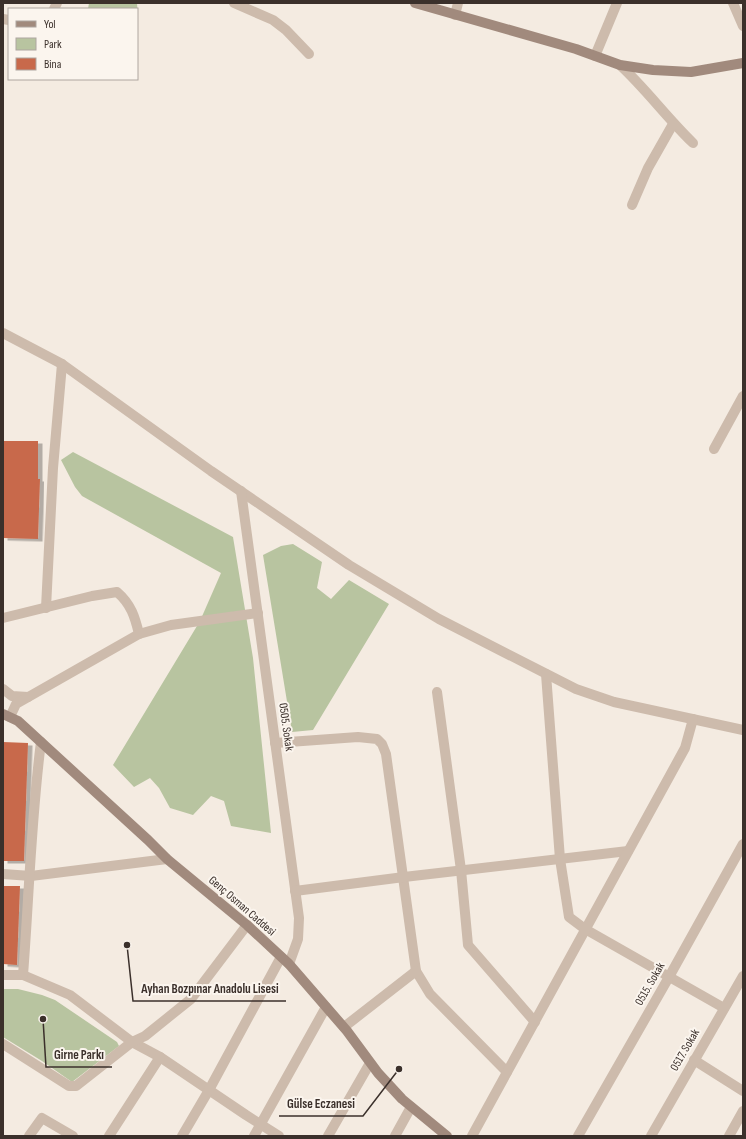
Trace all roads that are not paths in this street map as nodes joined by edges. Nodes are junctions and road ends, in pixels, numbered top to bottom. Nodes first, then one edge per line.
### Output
1 (234, 3) edge
2 (415, 3) edge
3 (458, 3) edge
4 (617, 3) edge
5 (733, 3) edge
6 (455, 15) junction
7 (743, 26) edge
8 (309, 54) dead end
9 (595, 56) junction
10 (743, 63) edge
11 (620, 65) junction
12 (673, 124) junction
13 (693, 143) dead end
14 (632, 205) dead end
15 (3, 334) edge
16 (62, 364) junction
17 (743, 396) edge
18 (714, 449) dead end
19 (241, 491) junction
20 (46, 608) junction
21 (258, 613) junction
22 (3, 618) edge
23 (139, 634) junction
24 (546, 674) junction
25 (3, 689) edge
26 (437, 692) dead end
27 (28, 697) junction
28 (6, 715) edge
29 (693, 719) junction
30 (743, 730) edge
31 (42, 742) junction
32 (275, 743) junction
33 (743, 844) edge
34 (628, 851) junction
35 (167, 859) junction
36 (560, 859) junction
37 (461, 870) junction
38 (3, 874) edge
39 (30, 876) junction
40 (404, 877) junction
41 (295, 891) junction
42 (247, 925) junction
43 (585, 929) junction
44 (285, 961) junction
45 (416, 971) junction
46 (3, 975) edge
47 (24, 975) junction
48 (743, 976) edge
49 (669, 977) junction
50 (326, 1007) junction
51 (724, 1008) junction
52 (535, 1022) junction
53 (344, 1027) junction
54 (132, 1042) junction
55 (3, 1044) edge
56 (160, 1057) junction
57 (694, 1060) junction
58 (370, 1063) junction
59 (507, 1072) junction
60 (209, 1090) junction
61 (743, 1091) edge
62 (411, 1107) junction
63 (743, 1111) edge
64 (260, 1124) junction
65 (29, 1136) edge
66 (73, 1136) edge
67 (109, 1136) edge
68 (182, 1136) edge
69 (254, 1136) edge
70 (279, 1136) edge
71 (328, 1136) edge
72 (395, 1136) edge
73 (447, 1136) edge
74 (472, 1136) edge
75 (578, 1136) edge
76 (651, 1136) edge
77 (729, 1136) edge

1 - 8 street
2 - 6 street
3 - 6 street
4 - 9 street
5 - 7 street
6 - 9 street
9 - 11 street
10 - 11 street
11 - 12 street
12 - 13 street
12 - 14 street
15 - 16 street
16 - 19 street
16 - 20 street
17 - 18 street
19 - 21 street, 0505. Sokak
19 - 24 street
20 - 22 street
20 - 23 street
21 - 23 street
21 - 32 street, 0505. Sokak
23 - 27 street
24 - 29 street
24 - 36 street
25 - 27 street
26 - 37 street
27 - 28 street
28 - 31 street, Genç Osman Caddesi
29 - 30 street
29 - 34 street
31 - 35 street, Genç Osman Caddesi
31 - 39 street
32 - 40 street
32 - 41 street, 0505. Sokak
33 - 49 street, 0515. Sokak
34 - 36 street
34 - 43 street
35 - 39 street
35 - 42 street, Genç Osman Caddesi
36 - 37 street
36 - 43 street
37 - 40 street
37 - 52 street
38 - 39 street
39 - 47 street
40 - 41 street
40 - 45 street
41 - 44 street, 0505. Sokak
42 - 44 street, Genç Osman Caddesi
42 - 54 street
43 - 49 street
43 - 52 street
44 - 50 street, Genç Osman Caddesi
44 - 60 street, 0505. Sokak
45 - 53 street
45 - 59 street
46 - 47 street
47 - 54 street
48 - 51 street, 0517. Sokak
49 - 51 street
49 - 75 street, 0515. Sokak
50 - 53 street, Genç Osman Caddesi
50 - 64 street
51 - 57 street, 0517. Sokak
52 - 59 street
53 - 58 street, Genç Osman Caddesi
54 - 55 street
54 - 56 street
56 - 60 street
56 - 67 street
57 - 61 street
57 - 76 street, 0517. Sokak
58 - 62 street, Genç Osman Caddesi
58 - 71 street
59 - 74 street
60 - 64 street
60 - 68 street, 0505. Sokak
62 - 72 street
62 - 73 street, Genç Osman Caddesi
63 - 77 street
64 - 69 street
64 - 70 street
65 - 66 street

